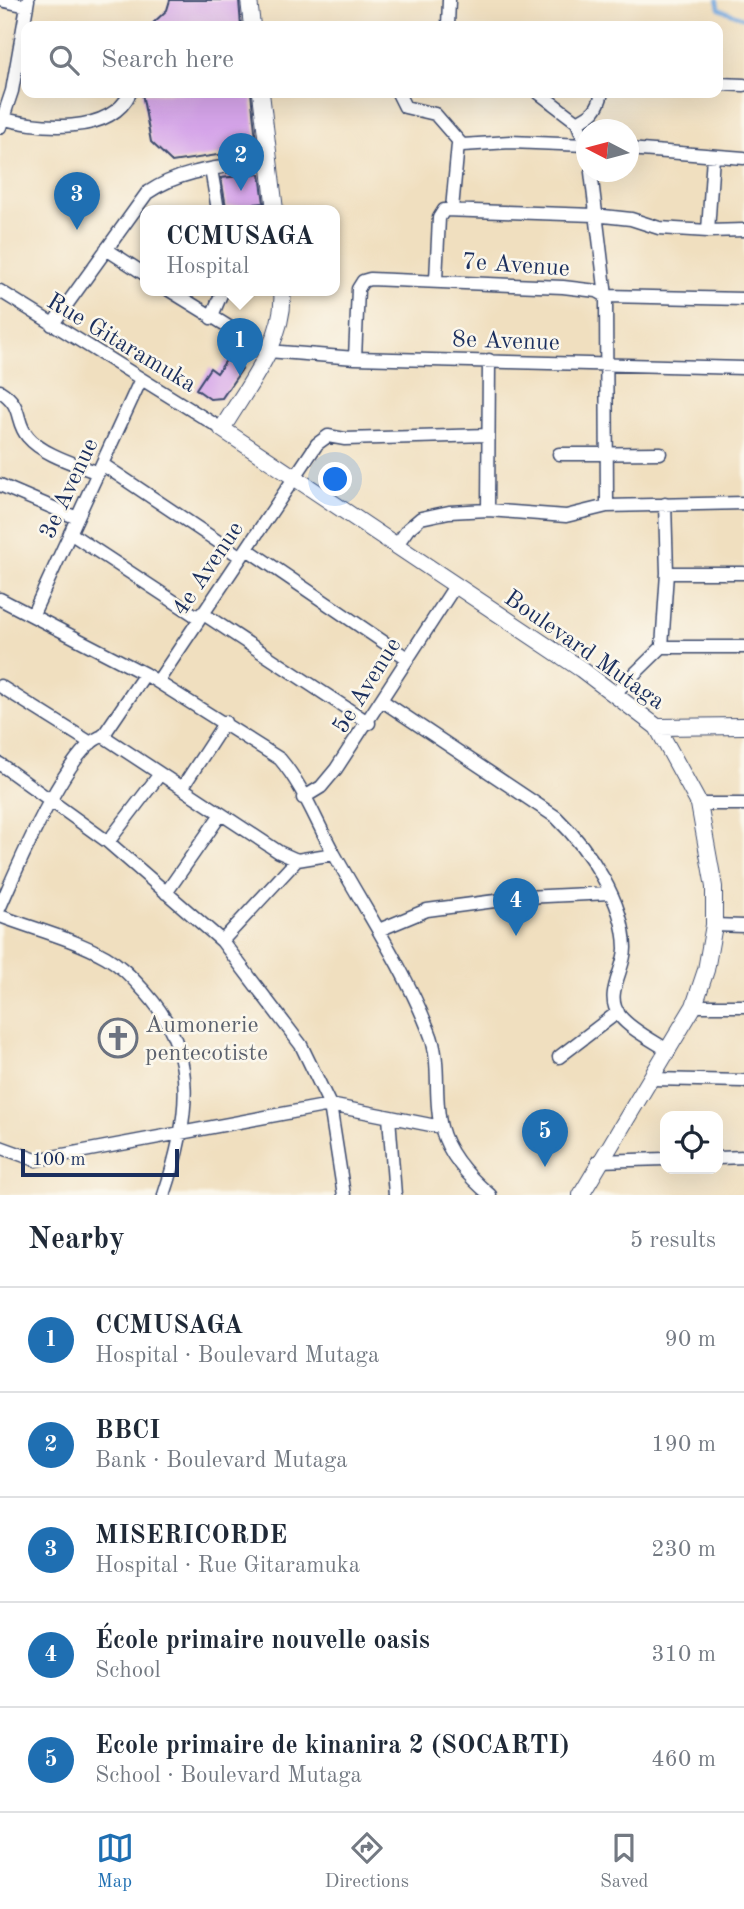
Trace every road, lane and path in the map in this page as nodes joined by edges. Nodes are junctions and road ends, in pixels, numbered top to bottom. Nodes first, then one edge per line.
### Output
1 (0, 0) edge
2 (249, 0) edge
3 (449, 0) edge
4 (27, 3) edge
5 (26, 21) edge
6 (251, 21) edge
7 (448, 21) edge
8 (21, 44) edge
9 (723, 84) edge
10 (744, 85) edge
11 (128, 98) edge
12 (262, 98) edge
13 (400, 98) edge
14 (546, 98) edge
15 (601, 98) edge
16 (583, 119) edge
17 (576, 121) edge
18 (1, 122) edge
19 (458, 144) junction
20 (576, 145) edge
21 (639, 150) edge
22 (713, 156) junction
23 (744, 159) edge
24 (270, 160) junction
25 (211, 169) junction
26 (592, 182) edge
27 (217, 205) edge
28 (274, 205) edge
29 (452, 209) junction
30 (594, 215) junction
31 (744, 230) edge
32 (708, 232) junction
33 (106, 249) junction
34 (140, 272) edge
35 (436, 280) junction
36 (0, 291) edge
37 (178, 296) edge
38 (220, 296) edge
39 (283, 296) edge
40 (606, 296) junction
41 (744, 299) edge
42 (211, 318) junction
43 (52, 325) junction
44 (268, 351) junction
45 (355, 358) junction
46 (489, 360) junction
47 (607, 365) junction
48 (744, 368) edge
49 (141, 379) junction
50 (0, 391) edge
51 (222, 429) junction
52 (488, 436) junction
53 (607, 451) junction
54 (660, 453) dead end
55 (559, 454) dead end
56 (100, 469) junction
57 (295, 480) junction
58 (0, 485) edge
59 (744, 503) edge
60 (666, 504) junction
61 (607, 506) junction
62 (488, 510) junction
63 (77, 518) junction
64 (70, 533) junction
65 (396, 546) junction
66 (244, 553) junction
67 (667, 573) junction
68 (744, 573) edge
69 (455, 586) junction
70 (0, 599) edge
71 (33, 614) junction
72 (201, 616) junction
73 (662, 647) junction
74 (744, 647) edge
75 (407, 657) junction
76 (145, 674) junction
77 (158, 681) junction
78 (0, 686) edge
79 (614, 694) junction
80 (381, 700) junction
81 (225, 722) junction
82 (369, 723) junction
83 (744, 726) edge
84 (657, 727) junction
85 (103, 736) junction
86 (91, 743) junction
87 (0, 764) edge
88 (160, 774) junction
89 (182, 788) junction
90 (303, 798) junction
91 (48, 801) junction
92 (699, 804) junction
93 (744, 804) edge
94 (221, 814) junction
95 (108, 842) junction
96 (334, 854) junction
97 (297, 860) junction
98 (166, 893) junction
99 (610, 893) junction
100 (0, 907) edge
101 (0, 916) edge
102 (714, 925) junction
103 (744, 926) edge
104 (379, 930) junction
105 (222, 941) junction
106 (694, 1006) junction
107 (744, 1006) edge
108 (618, 1012) junction
109 (669, 1051) junction
110 (559, 1057) dead end
111 (652, 1079) junction
112 (744, 1082) edge
113 (330, 1105) junction
114 (389, 1117) junction
115 (441, 1127) junction
116 (183, 1132) junction
117 (0, 1148) edge
118 (744, 1157) edge
119 (723, 1158) edge
120 (660, 1159) edge
121 (598, 1161) junction
122 (166, 1194) edge
123 (344, 1195) edge
124 (395, 1195) edge
125 (490, 1195) edge
126 (581, 1195) edge

1 - 4 street
2 - 6 street
3 - 7 street
4 - 5 street
8 - 18 street
9 - 10 street
11 - 18 street
12 - 24 street
13 - 19 street
14 - 17 street
15 - 16 street
19 - 20 street
19 - 29 street
21 - 22 street
22 - 23 street
22 - 32 street
24 - 25 street
24 - 28 street
25 - 27 street
25 - 33 street
26 - 30 street
29 - 30 street
29 - 35 street
30 - 32 street
30 - 40 street
31 - 32 street
33 - 34 street
33 - 43 street
35 - 40 street, 7e Avenue
35 - 45 street, 7e Avenue
36 - 43 street, Rue Gitaramuka
37 - 42 street
38 - 42 street
39 - 44 street
40 - 41 street, 7e Avenue
40 - 47 street
42 - 44 street
43 - 49 street, Rue Gitaramuka
44 - 45 street, 8e Avenue
44 - 51 street
45 - 46 street, 8e Avenue
46 - 47 street, 8e Avenue
46 - 52 street
47 - 48 street, 8e Avenue
47 - 53 street
49 - 51 street, Rue Gitaramuka
49 - 56 street, 3e Avenue
50 - 56 street
51 - 57 street, Boulevard Mutaga
52 - 57 street, 4e Avenue
52 - 62 street
53 - 54 street
53 - 55 street
53 - 61 street
56 - 63 street, 3e Avenue
56 - 66 street
57 - 65 street, Boulevard Mutaga
57 - 66 street, 4e Avenue
58 - 63 street
59 - 60 street
60 - 61 street
60 - 67 street
61 - 62 street
62 - 65 street
63 - 64 street, 3e Avenue
64 - 71 street, 3e Avenue
64 - 72 street
65 - 69 street, Boulevard Mutaga
66 - 72 street, 4e Avenue
66 - 75 street
67 - 68 street
67 - 73 street
69 - 75 street, 5e Avenue
69 - 79 street, Boulevard Mutaga
70 - 71 street
71 - 76 street
72 - 77 street, 4e Avenue
72 - 82 street
73 - 74 street
73 - 79 street
75 - 80 street, 5e Avenue
76 - 77 street
76 - 85 street
77 - 81 street
78 - 86 street
79 - 84 street, Boulevard Mutaga
80 - 82 street, 5e Avenue
80 - 99 street
81 - 89 street
81 - 90 street
82 - 90 street, 5e Avenue
83 - 84 street
84 - 92 street, Boulevard Mutaga
85 - 86 street
85 - 88 street
86 - 91 street
87 - 91 street
88 - 89 street
88 - 95 street
89 - 94 street
90 - 96 street
91 - 95 street
91 - 100 street
92 - 93 street
92 - 102 street, Boulevard Mutaga
94 - 97 street
94 - 98 street
95 - 98 street
96 - 97 street
96 - 104 street
97 - 105 street
98 - 105 street
99 - 104 street
99 - 108 street
101 - 116 street
102 - 103 street
102 - 106 street, Boulevard Mutaga
104 - 115 street
105 - 113 street
106 - 107 street
106 - 109 street, Boulevard Mutaga
108 - 109 street
108 - 110 street
109 - 111 street, Boulevard Mutaga
111 - 112 street
111 - 121 street, Boulevard Mutaga
113 - 114 street
113 - 116 street
113 - 123 street
114 - 115 street
114 - 124 street
115 - 125 street
116 - 117 street
116 - 122 street
118 - 119 street
120 - 121 street
121 - 126 street, Boulevard Mutaga

